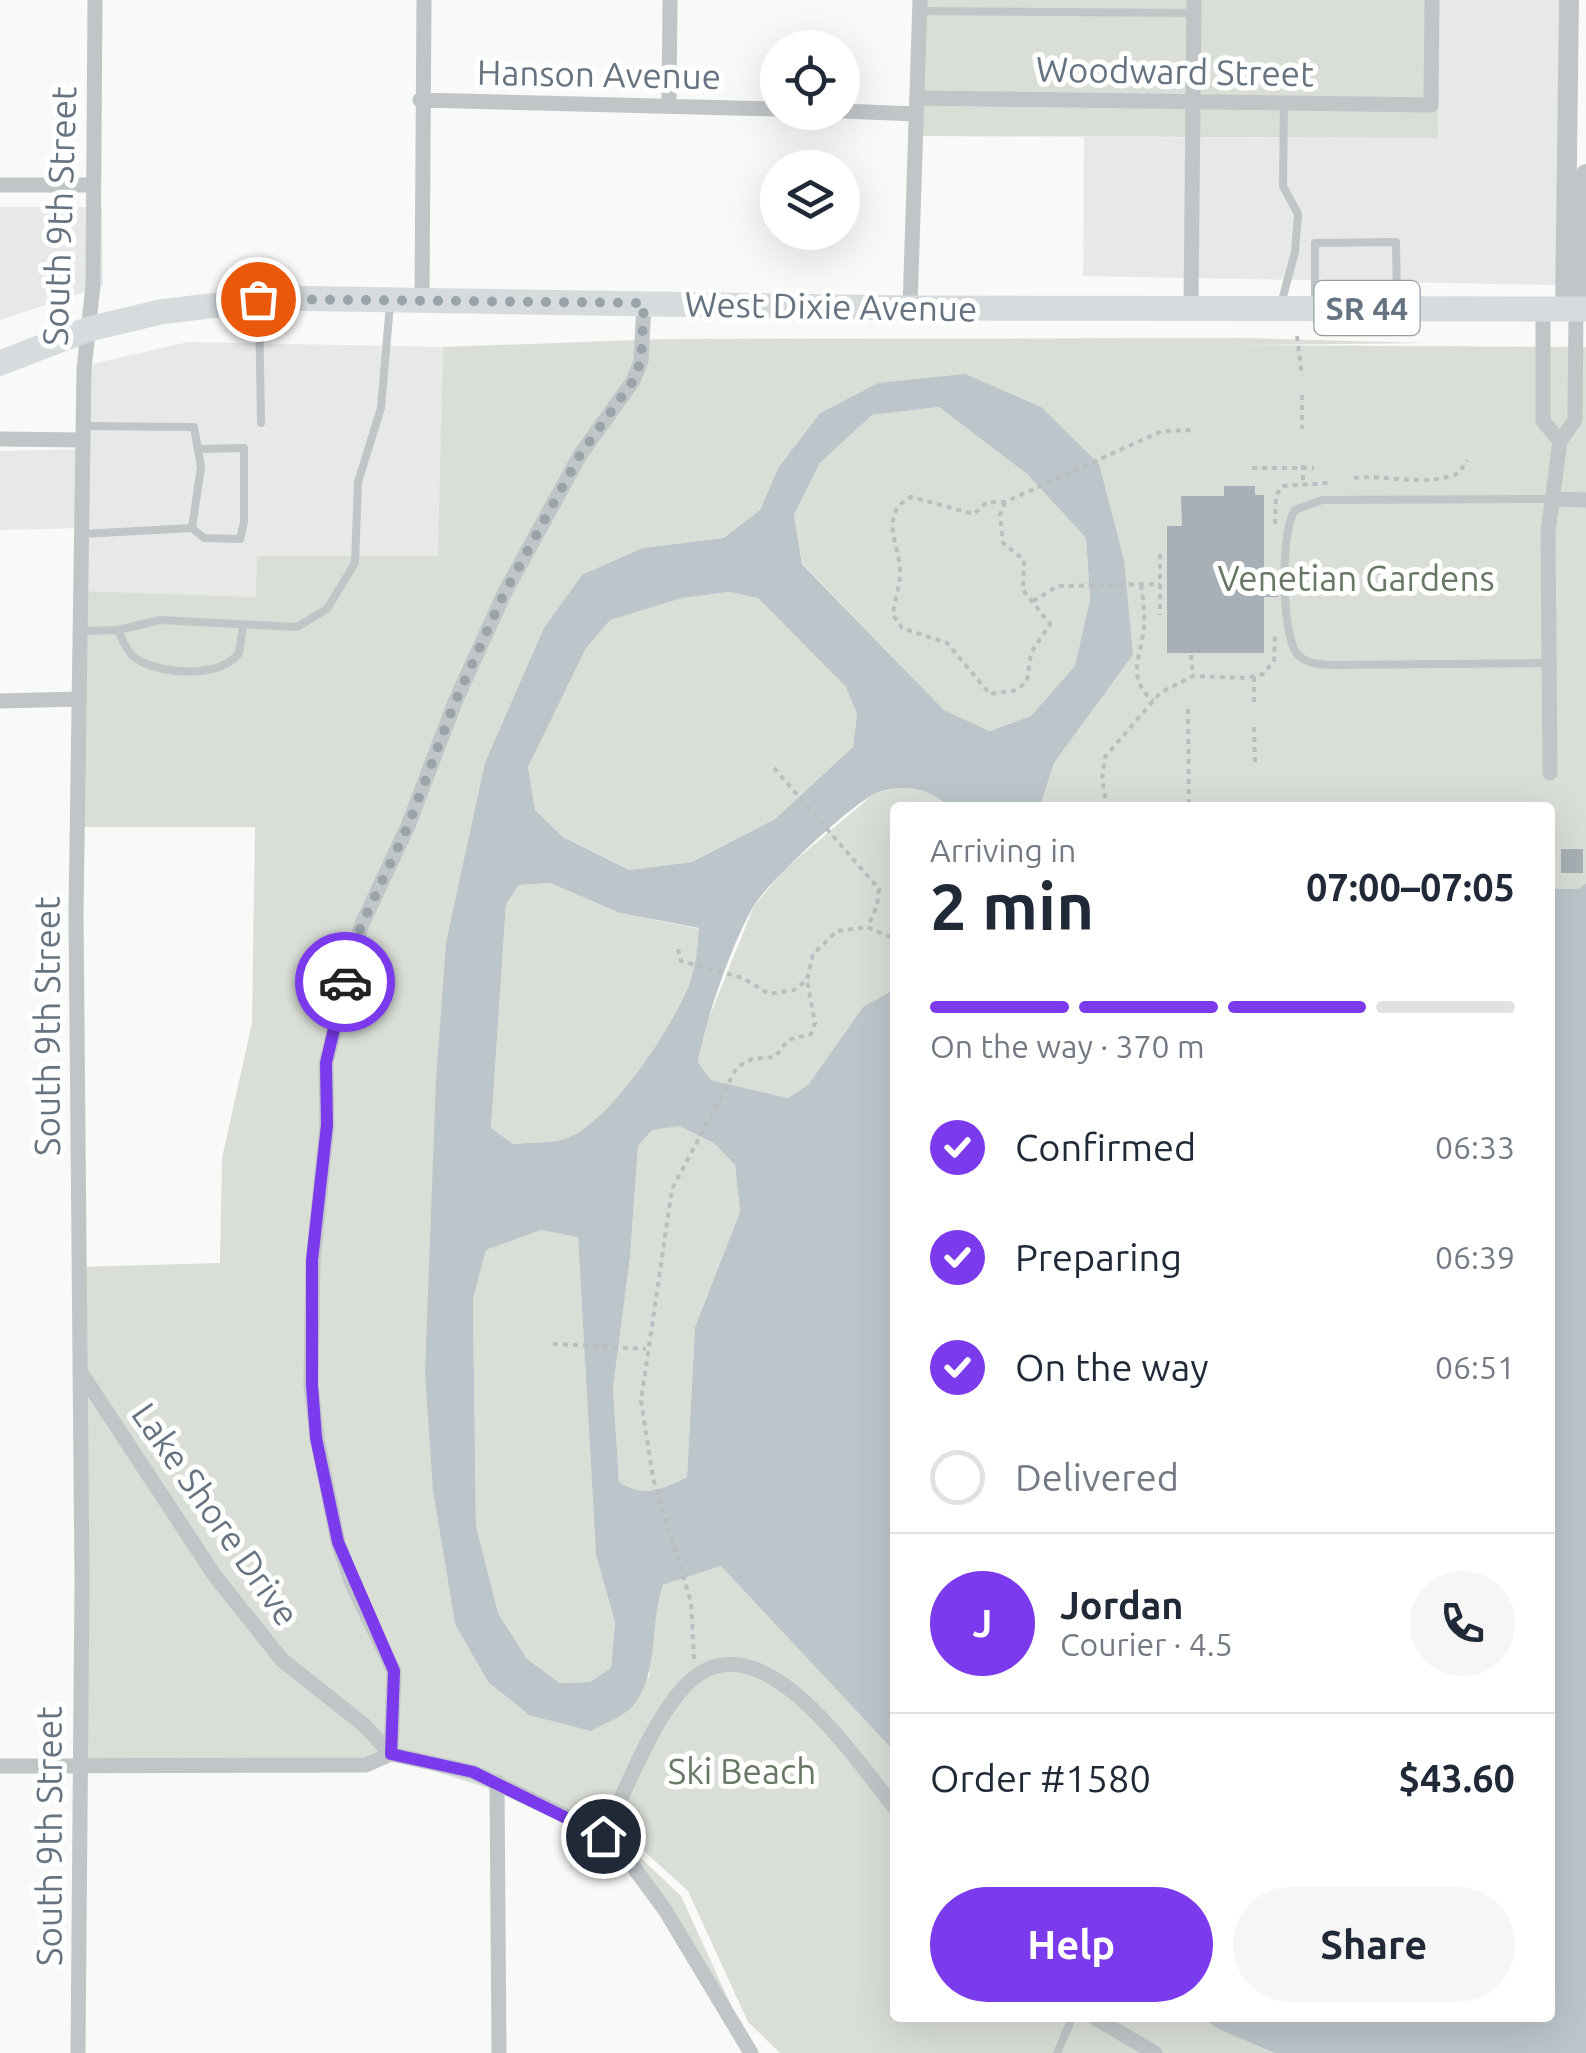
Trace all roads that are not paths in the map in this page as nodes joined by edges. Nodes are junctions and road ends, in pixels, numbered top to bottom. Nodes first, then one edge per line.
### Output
1 (94, 0) edge
2 (424, 0) edge
3 (670, 0) edge
4 (1432, 0) edge
5 (1569, 0) edge
6 (920, 5) edge
7 (1194, 6) edge
8 (420, 100) junction
9 (669, 104) junction
10 (1194, 104) junction
11 (1284, 104) junction
12 (916, 106) junction
13 (760, 108) edge
14 (860, 111) edge
15 (1586, 174) edge
16 (94, 184) junction
17 (0, 186) edge
18 (258, 299) junction
19 (390, 299) junction
20 (422, 299) junction
21 (644, 303) junction
22 (1192, 307) junction
23 (1315, 307) junction
24 (910, 308) junction
25 (1280, 308) junction
26 (1397, 308) junction
27 (1571, 309) edge
28 (89, 329) junction
29 (0, 363) edge
30 (262, 423) dead end
31 (83, 433) junction
32 (0, 438) edge
33 (1560, 441) junction
34 (198, 449) junction
35 (1552, 499) junction
36 (1586, 500) edge
37 (192, 528) junction
38 (82, 534) junction
39 (242, 626) junction
40 (118, 630) junction
41 (81, 632) junction
42 (1550, 663) junction
43 (79, 699) junction
44 (0, 701) edge
45 (1550, 773) dead end
46 (80, 1371) junction
47 (391, 1754) junction
48 (0, 1766) edge
49 (79, 1767) junction
50 (497, 1782) junction
51 (890, 1802) edge
52 (603, 1836) junction
53 (1070, 2022) edge
54 (1103, 2022) edge
55 (78, 2053) edge
56 (499, 2053) edge
57 (751, 2053) edge
58 (1056, 2053) edge
59 (1155, 2053) edge

1 - 16 street, South 9th Street
2 - 8 street
3 - 9 street
4 - 11 street, Woodward Street
5 - 27 street
6 - 7 lane
6 - 12 street
7 - 10 street
8 - 9 street, Hanson Avenue
8 - 20 street
9 - 13 street, Hanson Avenue
10 - 11 street, Woodward Street
10 - 12 street, Woodward Street
10 - 22 street
11 - 25 lane
12 - 14 street
12 - 24 street
15 - 27 street
16 - 17 street
16 - 28 street, South 9th Street
18 - 19 main road, West Dixie Avenue / SR 44
18 - 28 main road, West Dixie Avenue / SR 44
18 - 30 lane
19 - 20 main road, West Dixie Avenue / SR 44
19 - 39 lane
20 - 21 main road, West Dixie Avenue / SR 44
21 - 24 main road, West Dixie Avenue / SR 44
21 - 47 street
22 - 24 main road, West Dixie Avenue / SR 44
22 - 25 main road, SR 44
23 - 25 main road, SR 44
23 - 26 main road, SR 44
23 - 26 lane
26 - 27 main road, SR 44
27 - 33 street
27 - 33 street
28 - 29 main road, West Dixie Avenue / SR 44
28 - 31 street, South 9th Street
31 - 32 street
31 - 34 lane
31 - 38 street, South 9th Street
33 - 35 street
34 - 37 lane
34 - 37 lane
35 - 36 street
35 - 42 street
35 - 42 lane
37 - 38 lane
38 - 41 street, South 9th Street
39 - 40 lane
39 - 40 lane
40 - 41 lane
41 - 43 street, South 9th Street
42 - 45 street
43 - 44 street
43 - 46 street, South 9th Street
46 - 47 street, Lake Shore Drive
46 - 49 street, South 9th Street
47 - 49 street
47 - 50 street
48 - 49 street
49 - 55 street, South 9th Street
50 - 52 street
50 - 56 street
51 - 52 street
52 - 57 street
53 - 58 lane
54 - 59 street

